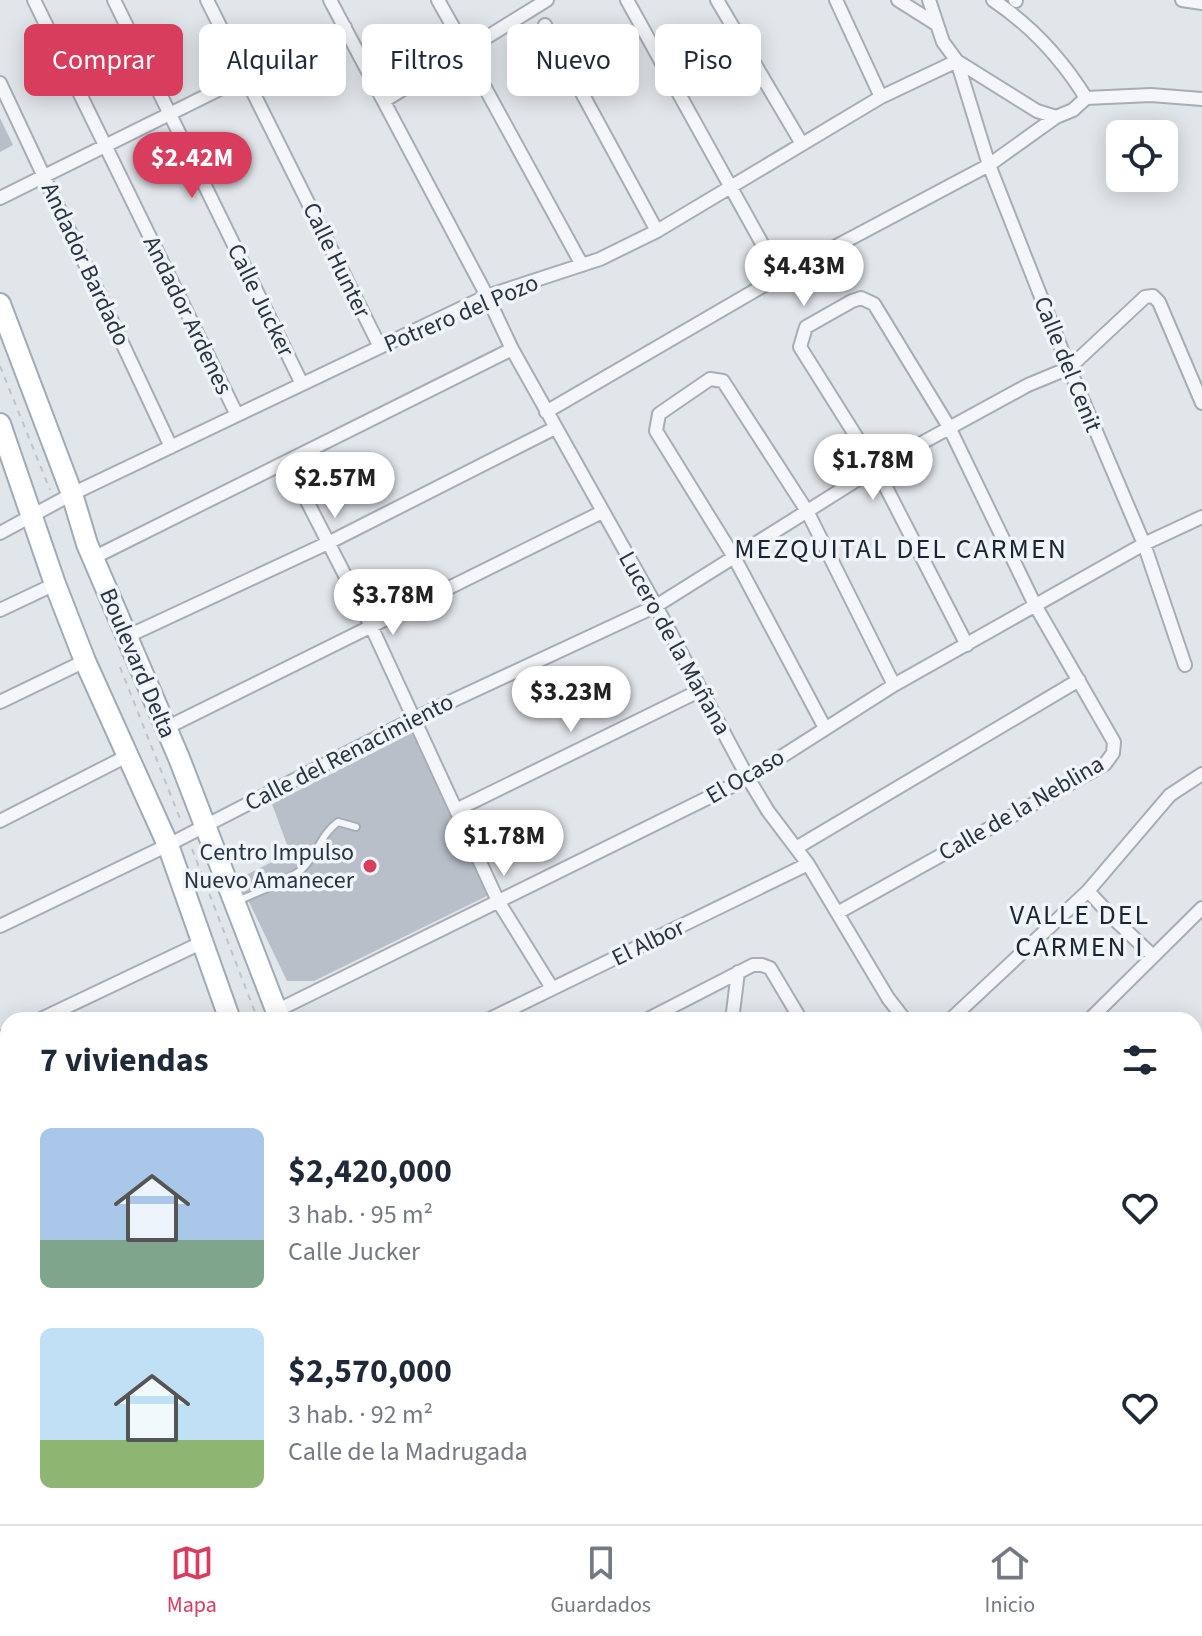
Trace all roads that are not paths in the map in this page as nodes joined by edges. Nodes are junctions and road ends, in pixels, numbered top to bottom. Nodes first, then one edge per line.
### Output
1 (34, 0) edge
2 (114, 0) edge
3 (207, 0) edge
4 (330, 0) edge
5 (438, 0) edge
6 (547, 0) edge
7 (627, 0) edge
8 (717, 0) edge
9 (836, 0) edge
10 (898, 0) edge
11 (929, 0) edge
12 (993, 0) edge
13 (1182, 0) edge
14 (1015, 3) edge
15 (1202, 3) edge
16 (531, 4) edge
17 (219, 24) edge
18 (343, 24) edge
19 (451, 24) edge
20 (936, 24) junction
21 (346, 29) edge
22 (491, 32) edge
23 (957, 61) junction
24 (0, 83) edge
25 (206, 96) edge
26 (255, 96) edge
27 (392, 96) edge
28 (489, 96) edge
29 (584, 96) edge
30 (881, 97) junction
31 (1086, 98) junction
32 (1202, 99) edge
33 (384, 101) junction
34 (170, 114) junction
35 (1056, 117) junction
36 (802, 144) junction
37 (106, 145) junction
38 (989, 165) junction
39 (45, 175) junction
40 (731, 188) junction
41 (0, 198) edge
42 (657, 231) junction
43 (582, 265) junction
44 (780, 276) junction
45 (487, 296) junction
46 (0, 304) edge
47 (380, 347) junction
48 (512, 349) junction
49 (1069, 368) junction
50 (302, 384) junction
51 (1202, 403) edge
52 (546, 412) junction
53 (237, 415) junction
54 (0, 424) edge
55 (949, 427) junction
56 (555, 428) junction
57 (171, 447) junction
58 (287, 462) junction
59 (876, 468) junction
60 (64, 499) junction
61 (807, 511) junction
62 (602, 512) junction
63 (1202, 517) edge
64 (32, 518) junction
65 (0, 533) edge
66 (330, 542) junction
67 (1144, 544) junction
68 (734, 557) junction
69 (93, 558) junction
70 (55, 584) junction
71 (1035, 605) junction
72 (656, 606) junction
73 (0, 610) edge
74 (372, 628) junction
75 (126, 637) junction
76 (967, 645) junction
77 (85, 661) junction
78 (1185, 665) dead end
79 (1079, 680) junction
80 (894, 685) junction
81 (701, 690) junction
82 (0, 702) edge
83 (413, 719) junction
84 (166, 728) junction
85 (825, 728) junction
86 (129, 755) junction
87 (1202, 774) edge
88 (748, 778) junction
89 (456, 810) junction
90 (0, 821) edge
91 (206, 825) junction
92 (356, 827) dead end
93 (168, 845) junction
94 (796, 848) junction
95 (808, 864) junction
96 (1088, 891) junction
97 (498, 901) junction
98 (235, 902) junction
99 (1202, 908) edge
100 (839, 912) junction
101 (0, 926) edge
102 (203, 942) junction
103 (1153, 956) junction
104 (738, 972) junction
105 (552, 988) junction
106 (56, 1012) edge
107 (227, 1012) edge
108 (269, 1012) edge
109 (281, 1012) edge
110 (504, 1012) edge
111 (674, 1012) edge
112 (733, 1012) edge
113 (796, 1012) edge
114 (899, 1012) edge
115 (959, 1012) edge
116 (1097, 1012) edge

1 - 37 street, Andador Ardenes
2 - 34 street, Calle Jucker
3 - 17 street, Calle Hunter
4 - 18 street, Lucero de la Mañana
5 - 19 street
6 - 16 street
7 - 40 street
8 - 36 street
9 - 30 street
10 - 20 street
11 - 20 street
12 - 14 street
13 - 15 street
14 - 31 street
16 - 22 street
20 - 23 street
21 - 33 street, Lucero de la Mañana
23 - 30 street, Potrero del Pozo
23 - 35 street
23 - 38 street, Calle del Cenit
24 - 39 street, Andador Bardado
25 - 34 street
26 - 47 street, Calle Hunter
27 - 33 street
28 - 43 street
29 - 42 street
30 - 36 street, Potrero del Pozo
31 - 32 street
31 - 35 street
33 - 45 street, Lucero de la Mañana
34 - 37 street
34 - 50 street, Calle Jucker
35 - 38 street
36 - 40 street, Potrero del Pozo
37 - 39 street
37 - 53 street, Andador Ardenes
38 - 44 street
38 - 49 street, Calle del Cenit
39 - 41 street
39 - 57 street, Andador Bardado
40 - 42 street, Potrero del Pozo
40 - 44 street
42 - 43 street, Potrero del Pozo
43 - 45 street, Potrero del Pozo
44 - 52 street
45 - 47 street, Potrero del Pozo
45 - 48 street, Lucero de la Mañana
46 - 60 main road, Boulevard Delta
47 - 50 street, Potrero del Pozo
48 - 52 street, Lucero de la Mañana
48 - 58 street
49 - 51 street, Calle del Renacimiento
49 - 55 street, Calle del Renacimiento
49 - 67 street, Calle del Cenit
50 - 53 street, Potrero del Pozo
52 - 56 street, Lucero de la Mañana
53 - 57 street, Potrero del Pozo
54 - 64 main road, Boulevard Delta
55 - 59 street, Calle del Renacimiento
55 - 59 street, Calle de la Neblina
55 - 71 street, Calle de la Neblina
56 - 62 street, Lucero de la Mañana
56 - 66 street
57 - 60 street, Potrero del Pozo
58 - 66 street
58 - 69 street
59 - 61 street, Calle del Renacimiento
59 - 76 street
60 - 64 street, Potrero del Pozo
60 - 69 main road, Boulevard Delta
61 - 68 street, Calle del Renacimiento
61 - 68 street
61 - 80 street
62 - 72 street, Lucero de la Mañana
62 - 74 street
63 - 67 street, El Ocaso
64 - 65 street, Potrero del Pozo
64 - 70 main road, Boulevard Delta
66 - 74 street
66 - 75 street
67 - 71 street, El Ocaso
67 - 78 street, Calle del Cenit
68 - 72 street, Calle del Renacimiento
68 - 85 street
69 - 75 main road, Boulevard Delta
70 - 73 street
70 - 77 main road, Boulevard Delta
71 - 76 street, El Ocaso
71 - 79 street, Calle de la Neblina
72 - 81 street, Lucero de la Mañana
72 - 83 street, Calle del Renacimiento
74 - 83 street
74 - 84 street
75 - 84 main road, Boulevard Delta
76 - 80 street, El Ocaso
77 - 82 street
77 - 86 main road, Boulevard Delta
79 - 94 street
79 - 100 street, Calle de la Neblina
80 - 85 street, El Ocaso
81 - 88 street, Lucero de la Mañana
81 - 89 street
83 - 89 street
83 - 91 street, Calle del Renacimiento
84 - 91 main road, Boulevard Delta
85 - 88 street, El Ocaso
86 - 90 street
86 - 93 main road, Boulevard Delta
87 - 96 street
88 - 94 street, Lucero de la Mañana
88 - 97 street, El Ocaso
89 - 97 street
91 - 93 street, Calle del Renacimiento
91 - 98 main road, Boulevard Delta
92 - 98 lane
93 - 101 street, Calle del Renacimiento
93 - 102 main road, Boulevard Delta
94 - 95 street, Lucero de la Mañana
95 - 100 street, Lucero de la Mañana
95 - 105 street, El Albor
96 - 103 street
96 - 115 street
97 - 105 street
97 - 109 street, El Ocaso
98 - 108 main road, Boulevard Delta
99 - 103 street
100 - 114 street, Lucero de la Mañana
102 - 106 street
102 - 107 main road, Boulevard Delta
103 - 116 street
104 - 111 street
104 - 112 street
104 - 113 street
105 - 110 street, El Albor

